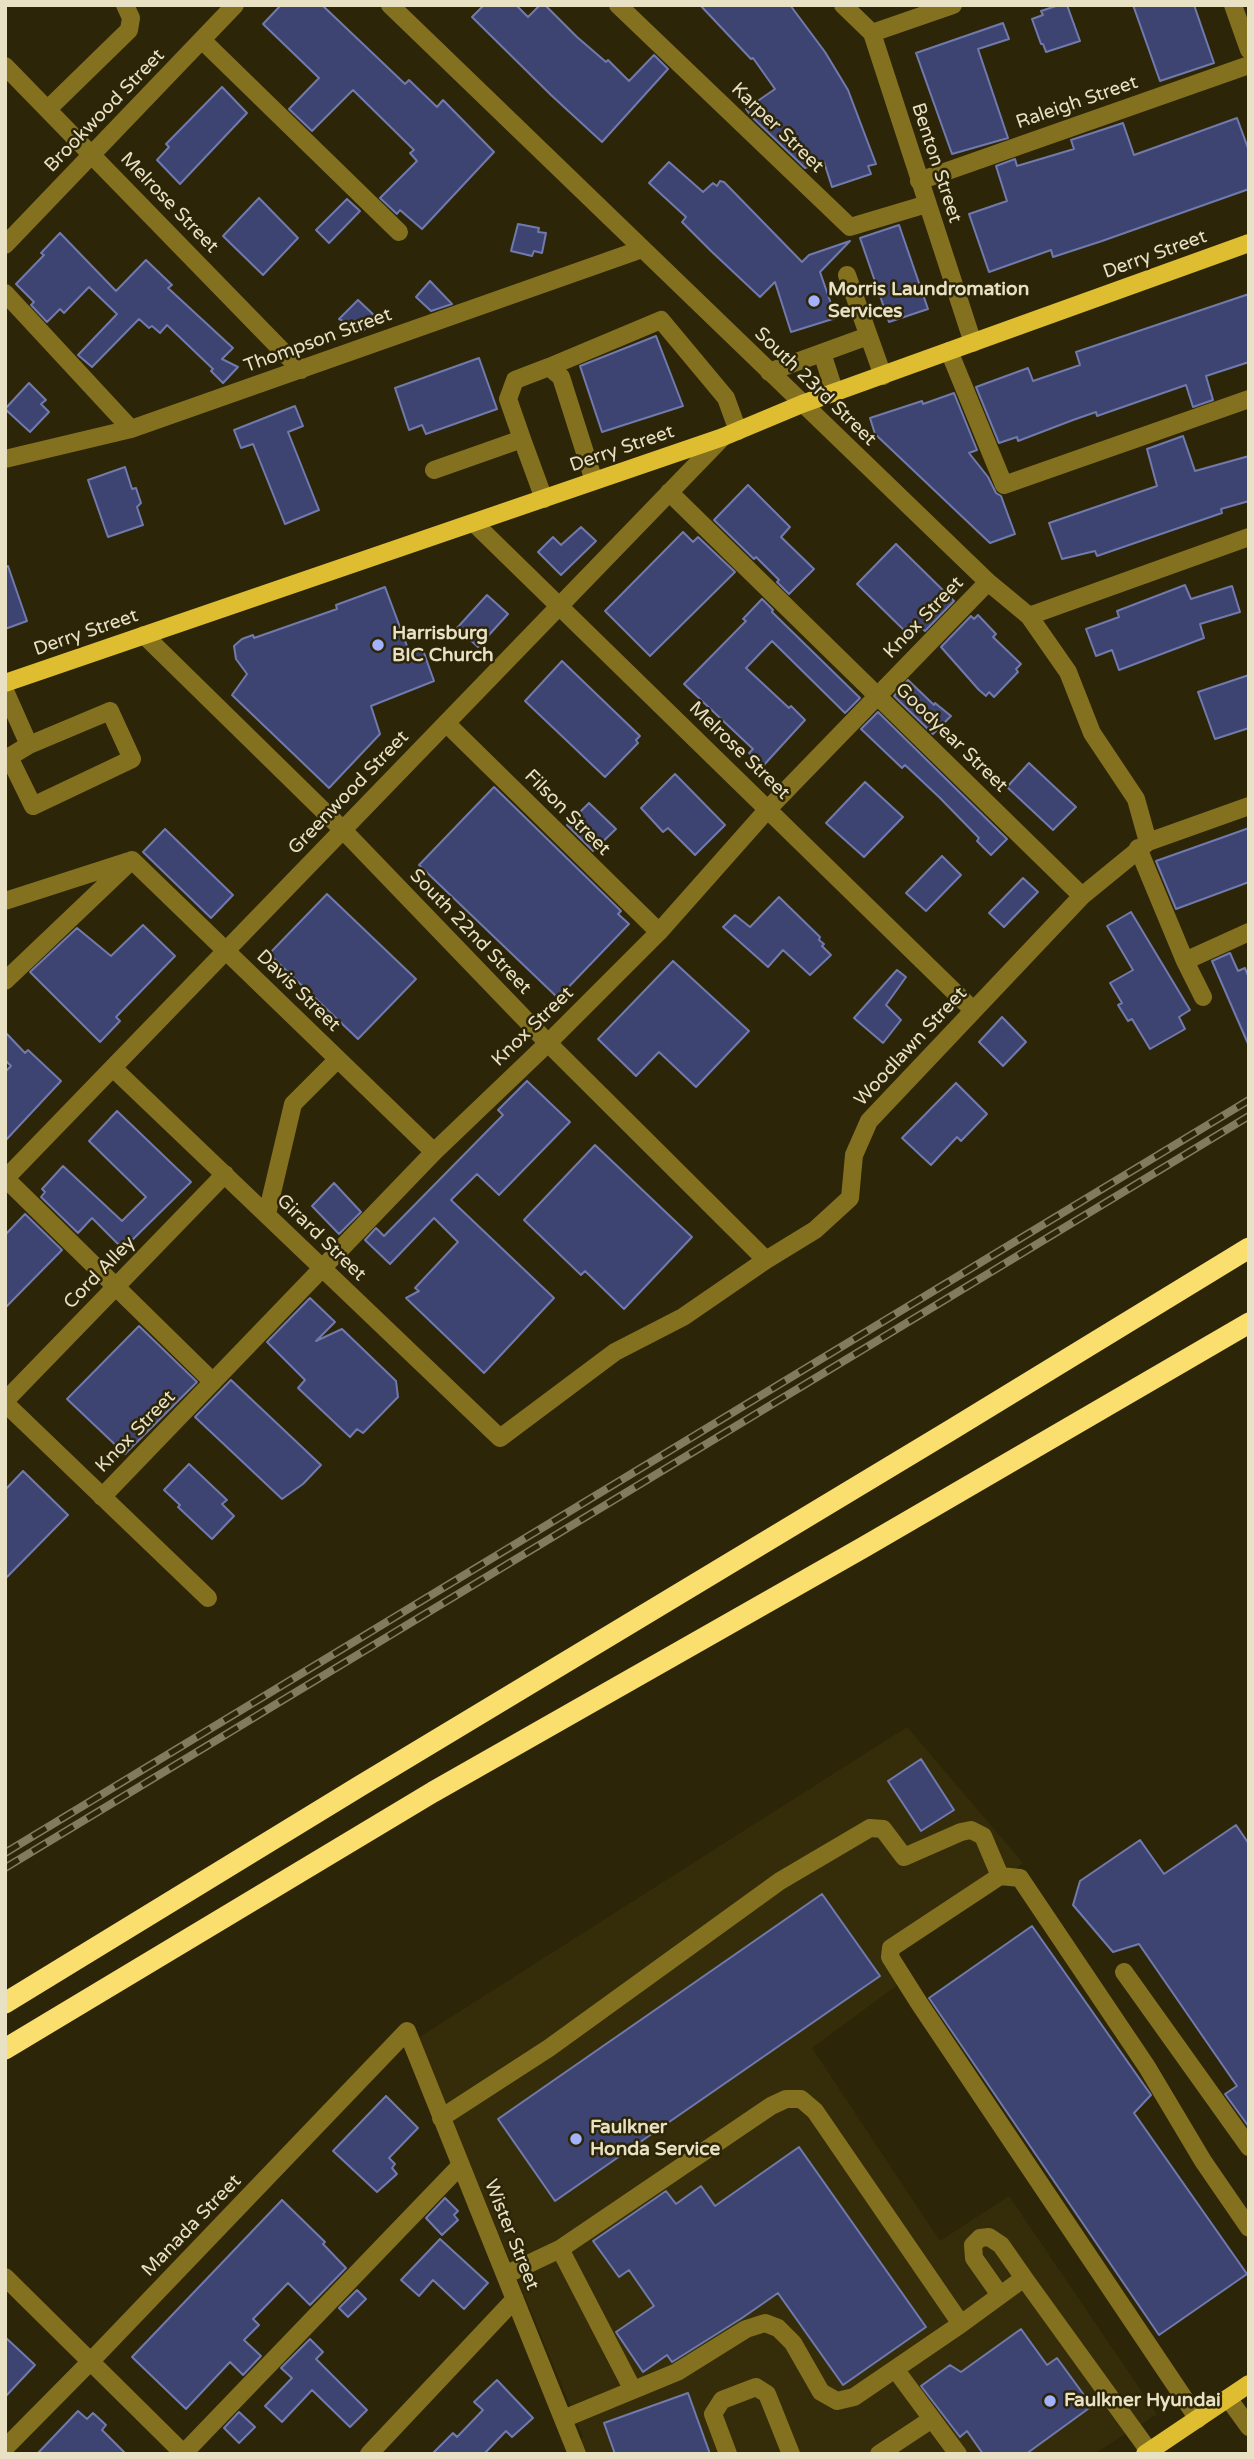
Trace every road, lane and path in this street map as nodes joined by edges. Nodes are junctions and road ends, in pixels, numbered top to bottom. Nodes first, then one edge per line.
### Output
1 (125, 5) edge
2 (235, 5) edge
3 (390, 5) edge
4 (618, 5) edge
5 (843, 5) edge
6 (953, 5) edge
7 (1233, 5) edge
8 (872, 33) junction
9 (202, 40) junction
10 (1249, 50) edge
11 (1249, 65) edge
12 (5, 66) edge
13 (48, 109) junction
14 (92, 154) junction
15 (919, 181) junction
16 (927, 204) junction
17 (399, 232) dead end
18 (1249, 243) edge
19 (5, 245) edge
20 (642, 249) junction
21 (847, 275) dead end
22 (5, 293) edge
23 (868, 336) junction
24 (973, 343) junction
25 (949, 351) junction
26 (822, 353) junction
27 (549, 367) junction
28 (301, 370) junction
29 (769, 372) junction
30 (883, 376) junction
31 (835, 393) junction
32 (1249, 399) edge
33 (802, 404) junction
34 (131, 429) junction
35 (731, 434) junction
36 (522, 439) junction
37 (5, 459) edge
38 (434, 470) dead end
39 (594, 481) junction
40 (669, 492) junction
41 (544, 499) junction
42 (474, 523) junction
43 (1249, 537) edge
44 (988, 582) junction
45 (559, 606) junction
46 (1029, 616) junction
47 (144, 635) junction
48 (5, 683) edge
49 (5, 691) edge
50 (878, 696) junction
51 (446, 723) junction
52 (29, 745) junction
53 (1249, 806) edge
54 (768, 809) junction
55 (343, 830) junction
56 (1143, 845) junction
57 (132, 860) junction
58 (1082, 896) junction
59 (5, 901) edge
60 (659, 932) junction
61 (1249, 932) edge
62 (226, 951) junction
63 (1185, 961) junction
64 (5, 981) edge
65 (1203, 997) dead end
66 (973, 1010) junction
67 (548, 1043) junction
68 (338, 1059) junction
69 (113, 1068) junction
70 (434, 1152) junction
71 (225, 1174) junction
72 (5, 1179) edge
73 (267, 1214) junction
74 (1249, 1248) edge
75 (766, 1260) junction
76 (323, 1269) junction
77 (116, 1286) junction
78 (1249, 1323) edge
79 (213, 1382) junction
80 (5, 1402) edge
81 (500, 1438) joint
82 (102, 1497) junction
83 (208, 1598) dead end
84 (1000, 1876) junction
85 (1124, 1972) dead end
86 (5, 2003) edge
87 (407, 2031) joint
88 (5, 2049) edge
89 (441, 2118) junction
90 (1249, 2147) edge
91 (461, 2165) junction
92 (1249, 2228) edge
93 (560, 2249) junction
94 (505, 2274) junction
95 (5, 2277) edge
96 (1024, 2278) junction
97 (1000, 2295) junction
98 (514, 2299) junction
99 (961, 2324) junction
100 (92, 2361) junction
101 (895, 2368) junction
102 (1249, 2384) edge
103 (633, 2390) junction
104 (1228, 2398) junction
105 (932, 2418) junction
106 (563, 2419) junction
107 (1198, 2419) junction
108 (1249, 2427) edge
109 (5, 2448) edge
110 (570, 2450) edge
111 (1147, 2452) edge
112 (183, 2454) edge
113 (369, 2454) edge
114 (728, 2454) edge
115 (791, 2454) edge
116 (879, 2454) edge
117 (958, 2454) edge

1 - 13 street
2 - 9 street, Brookwood Street
3 - 20 street, South 23rd Street
4 - 16 street, Karper Street
5 - 8 street, Benton Street
6 - 8 street
7 - 10 street
8 - 15 street, Benton Street
9 - 14 street, Brookwood Street
9 - 17 street
11 - 15 street, Raleigh Street
12 - 13 street, Melrose Street
13 - 14 street, Melrose Street
14 - 19 street, Brookwood Street
14 - 28 street, Melrose Street
15 - 16 street, Benton Street
16 - 24 street, Benton Street
18 - 24 main road, Derry Street
20 - 28 street, Thompson Street
20 - 29 street, South 23rd Street
21 - 23 street
22 - 34 street
23 - 26 street
23 - 30 street
24 - 25 main road, Derry Street
25 - 30 main road, Derry Street
25 - 32 street
26 - 29 street
26 - 31 street
27 - 35 street
27 - 36 street
27 - 39 street
28 - 34 street, Thompson Street
29 - 33 street, South 23rd Street
30 - 31 main road, Derry Street
31 - 33 main road, Derry Street
33 - 35 main road, Derry Street
33 - 44 street, South 23rd Street
34 - 37 street, Thompson Street
35 - 39 main road, Derry Street
35 - 40 street, Greenwood Street
36 - 38 street
36 - 41 street
39 - 41 main road, Derry Street
40 - 45 street, Greenwood Street
40 - 50 street, Goodyear Street
41 - 42 main road, Derry Street
42 - 45 street, Melrose Street
42 - 47 main road, Derry Street
43 - 46 street
44 - 46 street, South 23rd Street
44 - 50 street, Knox Street
45 - 51 street, Greenwood Street
45 - 54 street, Melrose Street
46 - 56 street, South 23rd Street
47 - 48 main road, Derry Street
47 - 55 street, South 22nd Street
49 - 52 street
50 - 54 street, Knox Street
50 - 58 street, Goodyear Street
51 - 55 street, Greenwood Street
51 - 60 street, Filson Street
52 - 52 street
53 - 56 street, Woodlawn Street
54 - 60 street, Knox Street
54 - 66 street, Melrose Street
55 - 62 street, Greenwood Street
55 - 67 street, South 22nd Street
56 - 58 street, Woodlawn Street
56 - 63 street, South 23rd Street
57 - 59 street
57 - 62 street, Davis Street
57 - 64 street
58 - 66 street, Woodlawn Street
60 - 67 street, Knox Street
61 - 63 street
62 - 68 street, Davis Street
62 - 69 street, Greenwood Street
63 - 65 street, South 23rd Street
66 - 75 street, Woodlawn Street
67 - 70 street, Knox Street
67 - 75 street, South 22nd Street
68 - 70 street, Davis Street
68 - 73 street
69 - 71 street, Girard Street
69 - 72 street, Greenwood Street
70 - 76 street, Knox Street
71 - 73 street, Girard Street
71 - 77 street, Cord Alley
72 - 77 street
73 - 76 street, Girard Street
74 - 86 highway
75 - 81 street, Woodlawn Street
76 - 79 street, Knox Street
76 - 81 street, Girard Street
77 - 79 street
77 - 80 street, Cord Alley
78 - 88 highway
79 - 82 street, Knox Street
80 - 82 street
82 - 83 street
84 - 89 street
84 - 92 street
84 - 107 street
85 - 90 street
87 - 89 street, Wister Street
87 - 100 street, Manada Street
89 - 91 street, Wister Street
91 - 94 street, Wister Street
91 - 112 street
93 - 94 street
93 - 99 street
93 - 103 street
94 - 98 street, Wister Street
95 - 100 street
96 - 97 street
96 - 97 street
96 - 111 street
97 - 99 street
98 - 106 street, Wister Street
98 - 113 street
99 - 101 street
100 - 109 street, Manada Street
100 - 112 street
101 - 103 street
101 - 105 street
102 - 104 main road
103 - 106 street
104 - 107 main road
104 - 108 street
105 - 116 street
105 - 117 street
106 - 110 street, Wister Street
107 - 111 main road
114 - 115 street

